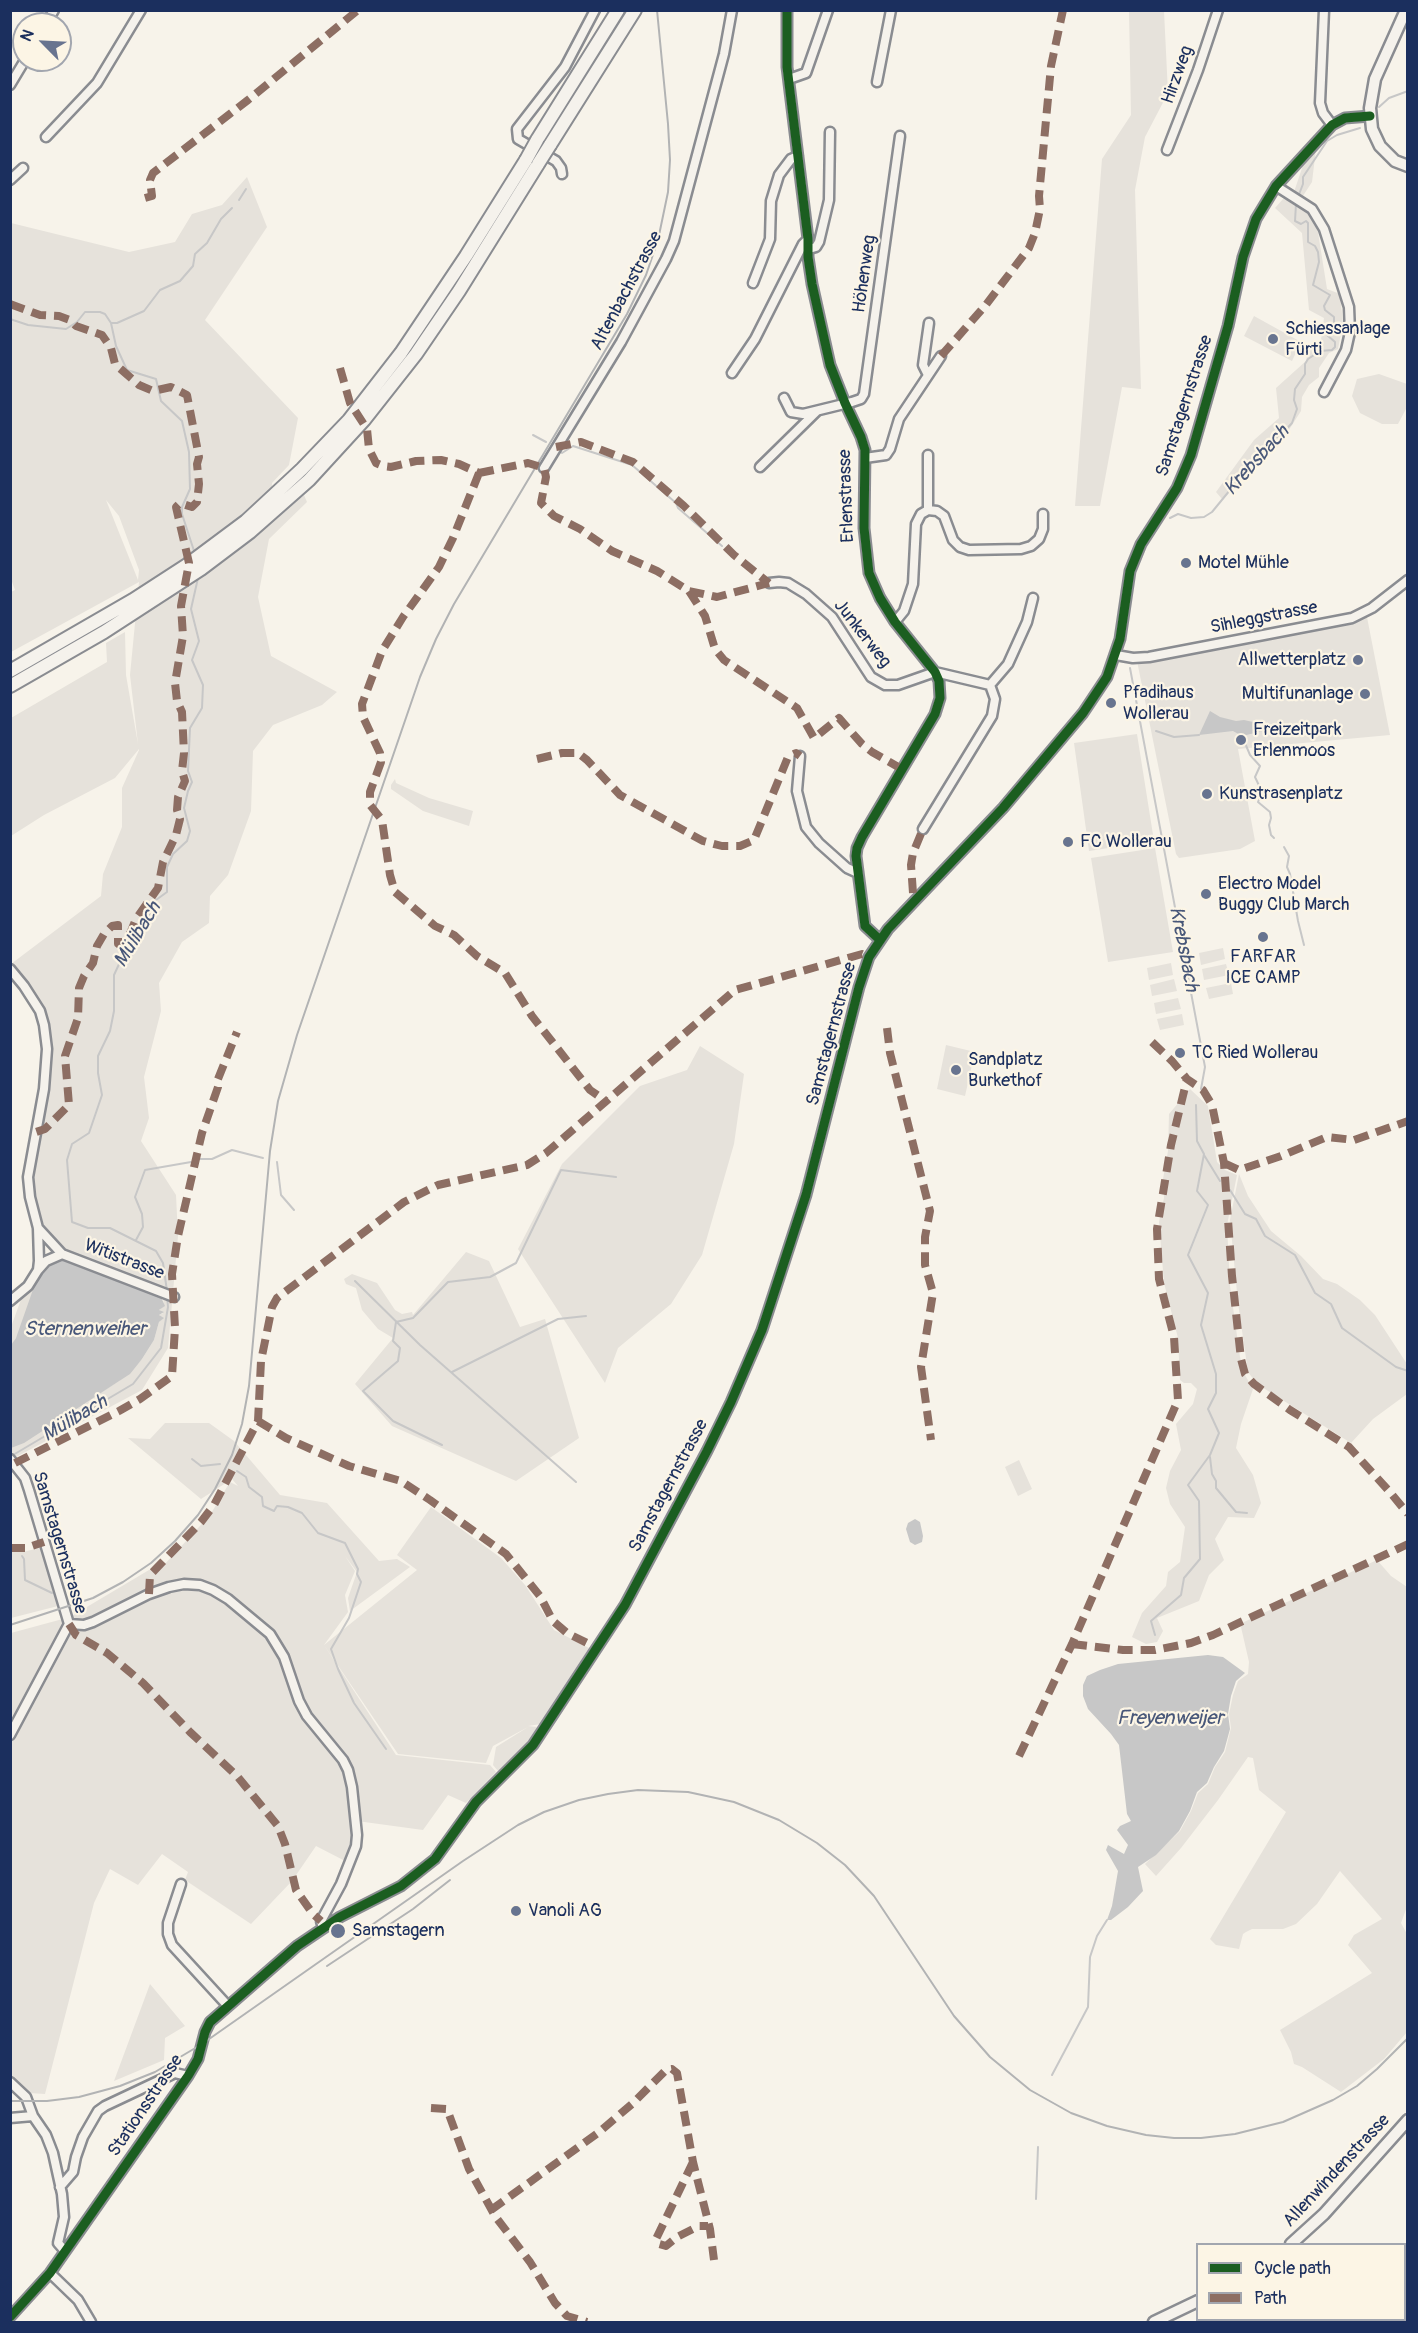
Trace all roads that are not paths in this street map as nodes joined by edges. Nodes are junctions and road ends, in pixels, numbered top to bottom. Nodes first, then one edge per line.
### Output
1 (141, 10) edge
2 (595, 10) edge
3 (618, 10) edge
4 (635, 10) edge
5 (732, 10) edge
6 (787, 10) edge
7 (828, 10) edge
8 (891, 10) edge
9 (1218, 10) edge
10 (1324, 10) edge
11 (1406, 10) edge
12 (18, 72) edge
13 (789, 79) junction
14 (877, 82) dead end
15 (10, 85) edge
16 (1370, 116) junction
17 (1332, 124) junction
18 (830, 132) dead end
19 (900, 136) dead end
20 (46, 137) dead end
21 (543, 143) junction
22 (1167, 150) dead end
23 (798, 156) junction
24 (1407, 166) edge
25 (23, 168) dead end
26 (562, 174) dead end
27 (10, 180) edge
28 (1276, 186) junction
29 (808, 239) junction
30 (809, 249) junction
31 (753, 283) dead end
32 (929, 323) dead end
33 (941, 356) dead end
34 (732, 372) dead end
35 (927, 375) junction
36 (1324, 392) dead end
37 (784, 398) dead end
38 (845, 403) junction
39 (818, 410) junction
40 (928, 455) dead end
41 (866, 458) junction
42 (760, 467) dead end
43 (544, 468) dead end
44 (928, 510) junction
45 (1043, 514) dead end
46 (1407, 580) edge
47 (769, 583) dead end
48 (1033, 598) dead end
49 (136, 605) junction
50 (895, 622) junction
51 (1116, 655) junction
52 (10, 671) edge
53 (934, 672) junction
54 (990, 685) junction
55 (10, 686) edge
56 (800, 756) dead end
57 (923, 830) dead end
58 (858, 873) junction
59 (879, 940) junction
60 (10, 969) edge
61 (39, 1228) junction
62 (62, 1254) junction
63 (38, 1270) junction
64 (174, 1296) dead end
65 (10, 1301) edge
66 (10, 1459) edge
67 (69, 1624) junction
68 (10, 1735) edge
69 (441, 1851) joint
70 (181, 1884) dead end
71 (323, 1928) junction
72 (227, 2006) junction
73 (188, 2076) junction
74 (10, 2082) edge
75 (33, 2116) junction
76 (10, 2118) edge
77 (1407, 2120) edge
78 (60, 2187) junction
79 (1292, 2243) edge
80 (65, 2251) junction
81 (50, 2273) junction
82 (1196, 2301) edge
83 (10, 2317) edge
84 (91, 2322) edge
85 (1154, 2322) edge

1 - 20 street
2 - 26 street
3 - 21 highway
4 - 21 highway
5 - 43 street, Altenbachstrasse
6 - 13 street, Erlenstrasse
7 - 13 street
8 - 14 street
9 - 22 street, Hirzweg
10 - 17 street
11 - 16 main road
12 - 15 street
13 - 23 street, Erlenstrasse
16 - 17 street
16 - 24 main road
17 - 28 street, Samstagernstrasse
18 - 30 street
19 - 38 street, Höhenweg
21 - 49 highway, bridge
23 - 29 street, Erlenstrasse
23 - 31 street
25 - 27 street
28 - 36 street
28 - 51 street, Samstagernstrasse
29 - 30 street, Erlenstrasse
29 - 34 street
30 - 38 street, Erlenstrasse
32 - 35 street
33 - 35 street
35 - 41 street
37 - 39 street
38 - 39 street
38 - 41 street, Erlenstrasse
39 - 42 street
40 - 44 street
41 - 50 street, Erlenstrasse
44 - 45 street
44 - 50 street
46 - 51 street, Sihleggstrasse
47 - 53 street, Junkerweg
48 - 54 street
49 - 52 highway
49 - 55 highway
50 - 53 street, Erlenstrasse
51 - 59 street, Samstagernstrasse
53 - 54 street
53 - 58 street, Erlenstrasse
54 - 57 street
56 - 58 street
58 - 59 street, Erlenstrasse
59 - 69 street, Samstagernstrasse
60 - 61 street
61 - 62 street, Witistrasse
61 - 63 street
62 - 63 street, Witistrasse
62 - 64 street, Witistrasse
63 - 65 street, Witistrasse
66 - 67 street, Samstagernstrasse
67 - 68 street, Samstagernstrasse
67 - 71 street
69 - 71 street, Stationsstrasse
70 - 72 street
71 - 72 street, Stationsstrasse
72 - 73 street, Stationsstrasse
73 - 78 street
73 - 80 street, Stationsstrasse
74 - 75 street
75 - 76 street
75 - 78 street
77 - 79 main road, Allenwindenstrasse
78 - 80 street
80 - 81 street, Stationsstrasse
81 - 83 street, Stationsstrasse
81 - 84 street
82 - 85 main road

